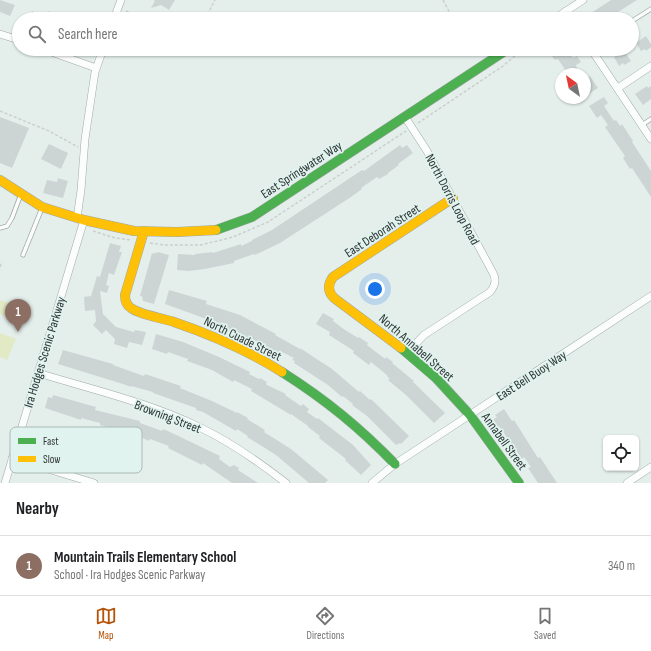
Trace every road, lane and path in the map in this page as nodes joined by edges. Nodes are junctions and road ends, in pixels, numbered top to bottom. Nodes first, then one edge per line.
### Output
1 (121, 0) edge
2 (215, 0) edge
3 (443, 0) edge
4 (583, 0) edge
5 (651, 9) edge
6 (566, 11) edge
7 (117, 12) edge
8 (209, 12) edge
9 (449, 12) edge
10 (639, 17) edge
11 (0, 34) edge
12 (12, 38) edge
13 (63, 56) edge
14 (100, 56) edge
15 (497, 56) edge
16 (596, 56) edge
17 (651, 66) edge
18 (96, 68) junction
19 (618, 88) junction
20 (0, 111) edge
21 (405, 117) junction
22 (651, 119) edge
23 (642, 125) junction
24 (651, 139) edge
25 (82, 148) dead end
26 (0, 180) edge
27 (21, 193) junction
28 (453, 198) junction
29 (42, 207) junction
30 (81, 219) junction
31 (0, 228) edge
32 (144, 231) junction
33 (23, 255) dead end
34 (2, 262) dead end
35 (0, 267) edge
36 (328, 286) joint
37 (651, 296) edge
38 (407, 353) junction
39 (38, 373) junction
40 (470, 415) junction
41 (21, 427) edge
42 (395, 464) junction
43 (10, 465) edge
44 (651, 467) edge
45 (61, 473) edge
46 (5, 483) edge
47 (94, 483) edge
48 (286, 483) edge
49 (372, 483) edge
50 (519, 483) edge
51 (627, 483) edge

1 - 7 street
2 - 8 path
3 - 9 path
4 - 6 street
5 - 10 lane
11 - 12 street
13 - 18 street
14 - 18 street, Ira Hodges Scenic Parkway
15 - 21 street, East Springwater Way
16 - 19 street
17 - 19 street
18 - 30 street, Ira Hodges Scenic Parkway
19 - 23 street
20 - 25 path
21 - 28 street, North Dorris Loop Road
21 - 32 street, East Springwater Way
22 - 23 lane
23 - 24 street
26 - 27 street, East Springwater Way
27 - 29 street, East Springwater Way
27 - 31 lane
28 - 36 street, East Deborah Street
28 - 38 street, North Dorris Loop Road
29 - 30 street, East Springwater Way
29 - 33 lane
30 - 32 street, East Springwater Way
30 - 39 street, Ira Hodges Scenic Parkway
32 - 42 street, North Cuade Street
34 - 35 path
36 - 38 street, North Annabell Street
37 - 40 street, East Bell Buoy Way
38 - 40 street, North Annabell Street
39 - 41 street, Ira Hodges Scenic Parkway
39 - 48 street, Browning Street
40 - 42 street, East Bell Buoy Way
40 - 50 street, Annabell Street
42 - 49 street, East Bell Buoy Way
43 - 46 street, Ira Hodges Scenic Parkway
44 - 51 street
45 - 47 street

